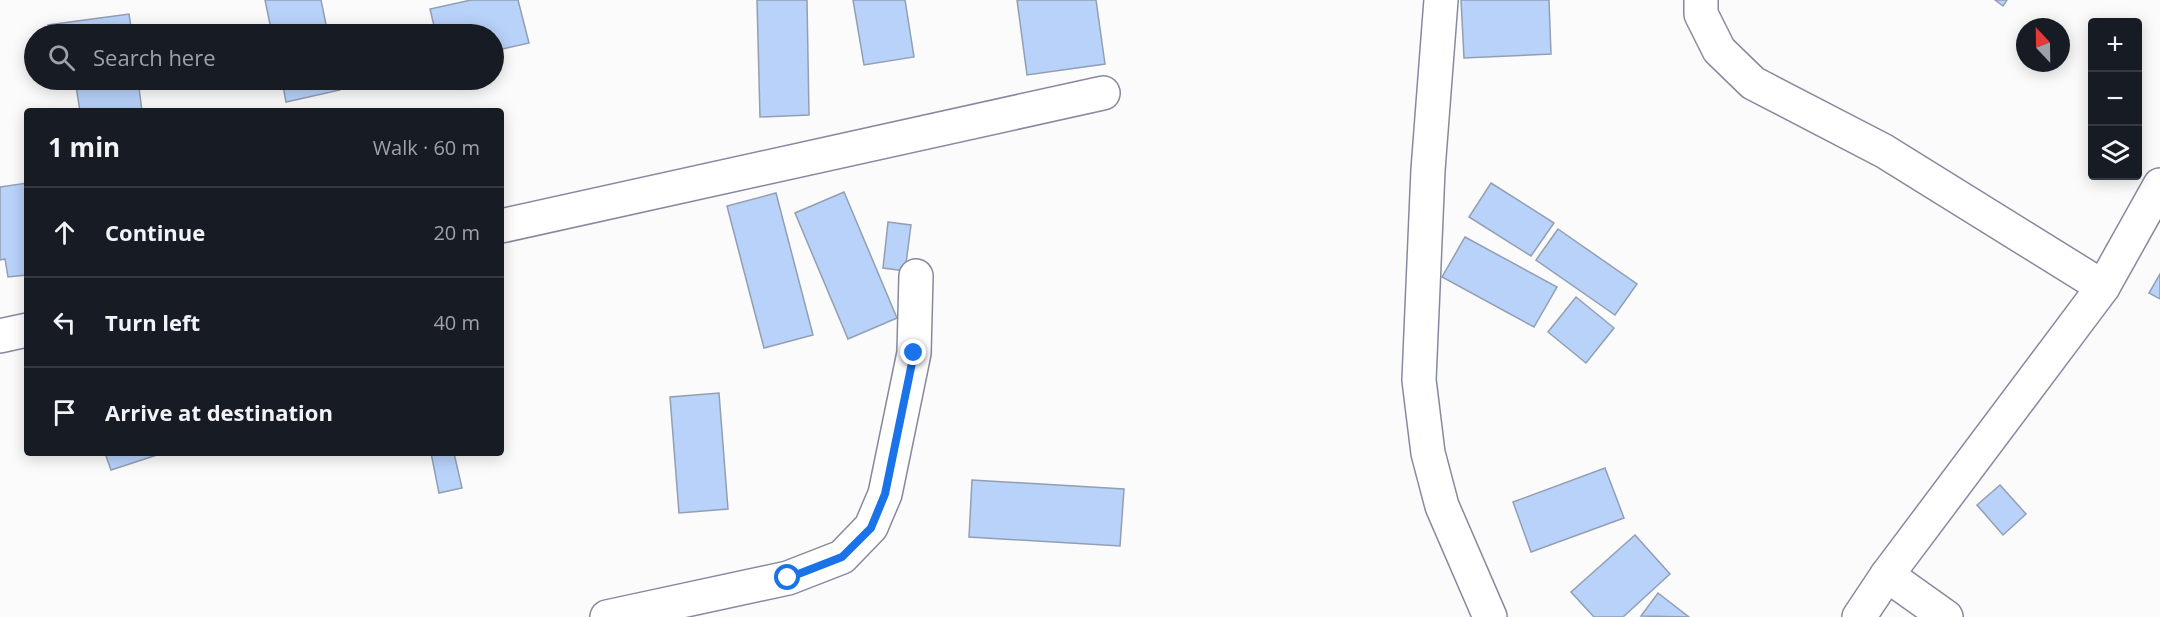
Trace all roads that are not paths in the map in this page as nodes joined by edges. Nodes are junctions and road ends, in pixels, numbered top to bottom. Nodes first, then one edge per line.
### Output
1 (1441, 0) edge
2 (1701, 0) edge
3 (1103, 93) dead end
4 (2160, 185) edge
5 (504, 225) edge
6 (916, 276) dead end
7 (2103, 287) junction
8 (24, 331) edge
9 (0, 336) edge
10 (1887, 574) junction
11 (607, 617) edge
12 (1490, 617) edge
13 (1859, 617) edge
14 (1946, 617) edge

1 - 12 street
2 - 7 street
3 - 5 street
4 - 7 street
6 - 11 street
7 - 10 street
8 - 9 street
10 - 13 street
10 - 14 street

